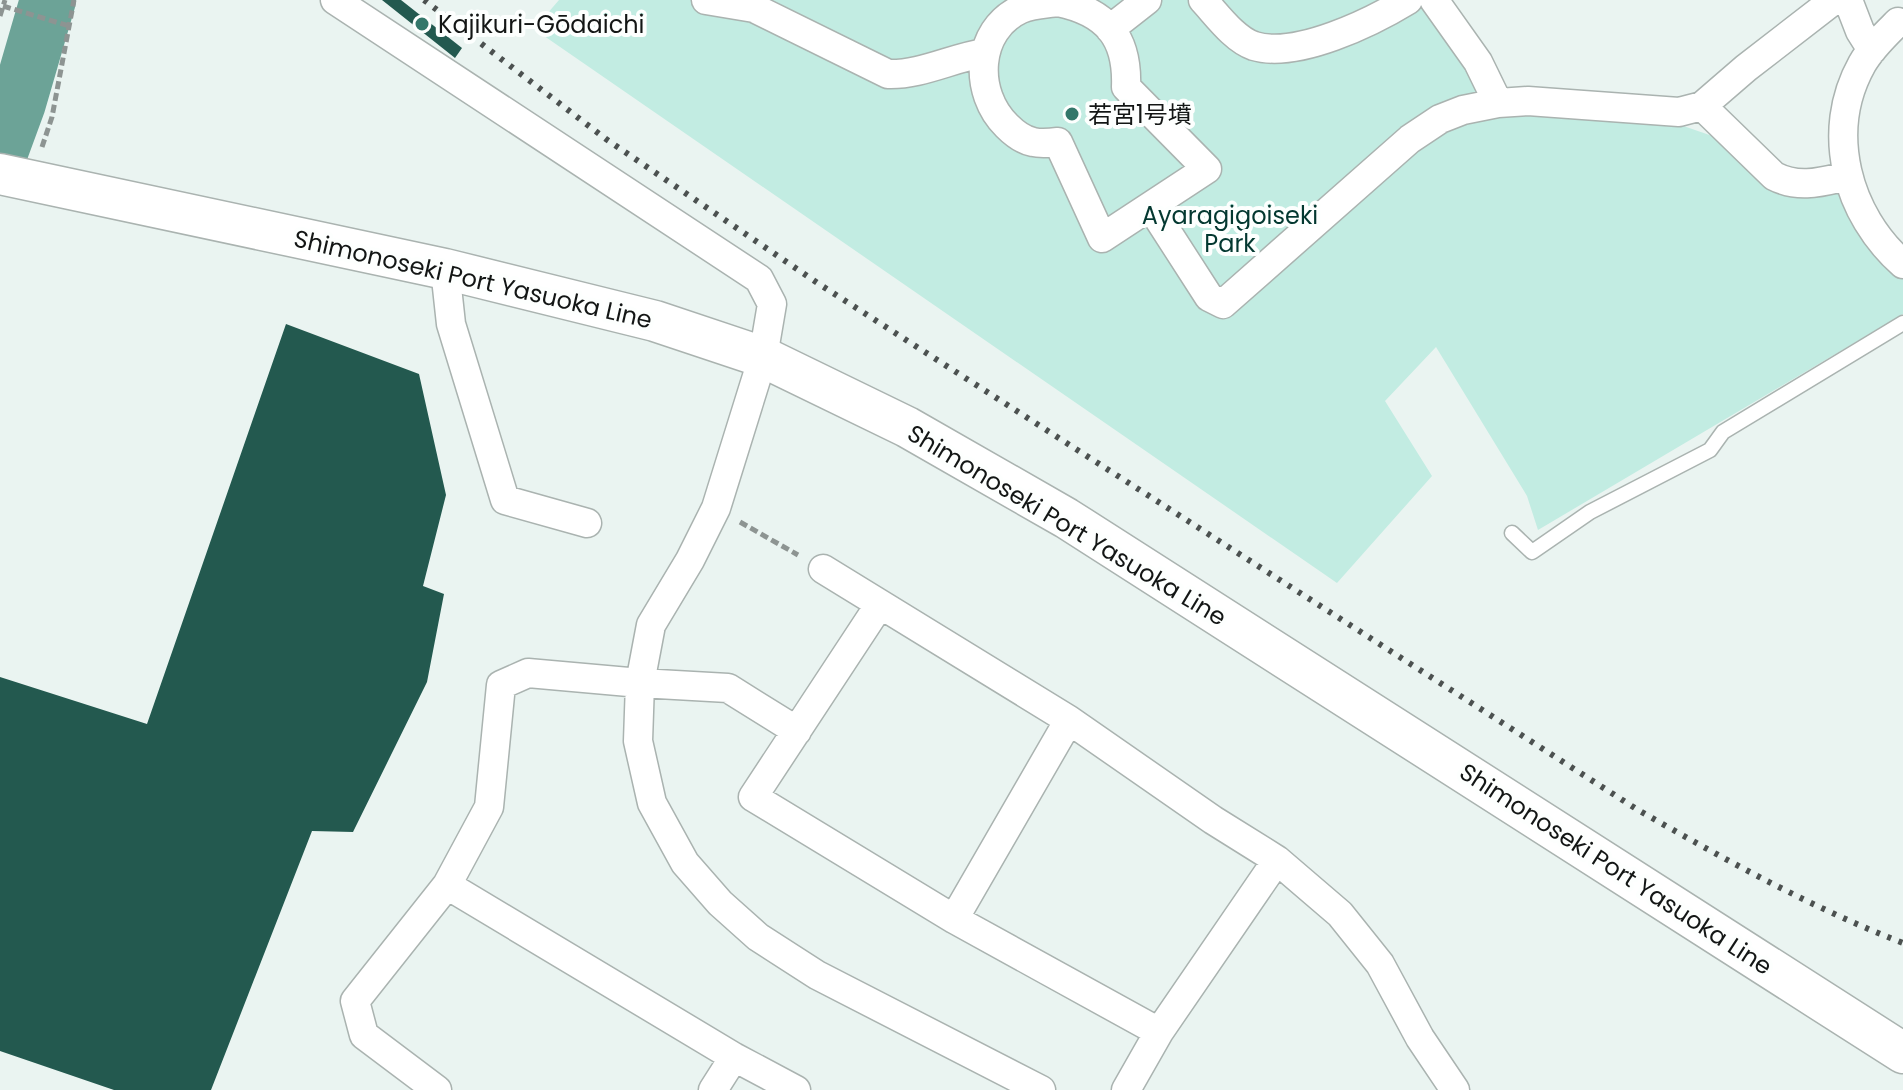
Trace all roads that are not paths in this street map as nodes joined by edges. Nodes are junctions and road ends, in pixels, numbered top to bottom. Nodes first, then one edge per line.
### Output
1 (335, 0) edge
2 (706, 0) edge
3 (1147, 0) edge
4 (1203, 0) edge
5 (1408, 0) edge
6 (1434, 0) edge
7 (1834, 0) edge
8 (1848, 0) edge
9 (1059, 1) edge
10 (1898, 22) dead end
11 (1110, 29) junction
12 (1872, 50) junction
13 (984, 53) junction
14 (1498, 103) junction
15 (1702, 106) junction
16 (16, 176) edge
17 (1847, 176) junction
18 (1151, 207) junction
19 (1903, 264) edge
20 (445, 269) junction
21 (1903, 323) edge
22 (763, 357) junction
23 (587, 523) dead end
24 (1512, 533) dead end
25 (823, 569) road end
26 (880, 604) junction
27 (640, 683) junction
28 (1069, 720) junction
29 (797, 731) junction
30 (1277, 860) junction
31 (447, 885) junction
32 (954, 919) junction
33 (1159, 1032) junction
34 (1903, 1053) edge
35 (734, 1057) junction
36 (437, 1090) edge
37 (713, 1090) edge
38 (796, 1090) edge
39 (1041, 1090) edge
40 (1126, 1090) edge
41 (1455, 1090) edge

1 - 22 street
2 - 13 street
3 - 11 street
4 - 5 street
6 - 14 street
7 - 15 street
8 - 12 street
9 - 11 street
9 - 13 street
10 - 12 street
11 - 18 street
12 - 17 street
13 - 18 street
14 - 15 street
14 - 18 street
15 - 17 street
16 - 20 main road, Shimonoseki Port Yasuoka Line
17 - 19 street
20 - 22 main road, Shimonoseki Port Yasuoka Line
20 - 23 street
21 - 24 lane
22 - 27 street
22 - 34 main road, Shimonoseki Port Yasuoka Line
25 - 26 street
26 - 28 street
26 - 29 street
27 - 29 street
27 - 31 street
27 - 39 street
28 - 30 street
28 - 32 street
29 - 32 street
30 - 33 street
30 - 41 street
31 - 35 street
31 - 36 street
32 - 33 street
33 - 40 street
35 - 37 street
35 - 38 street

